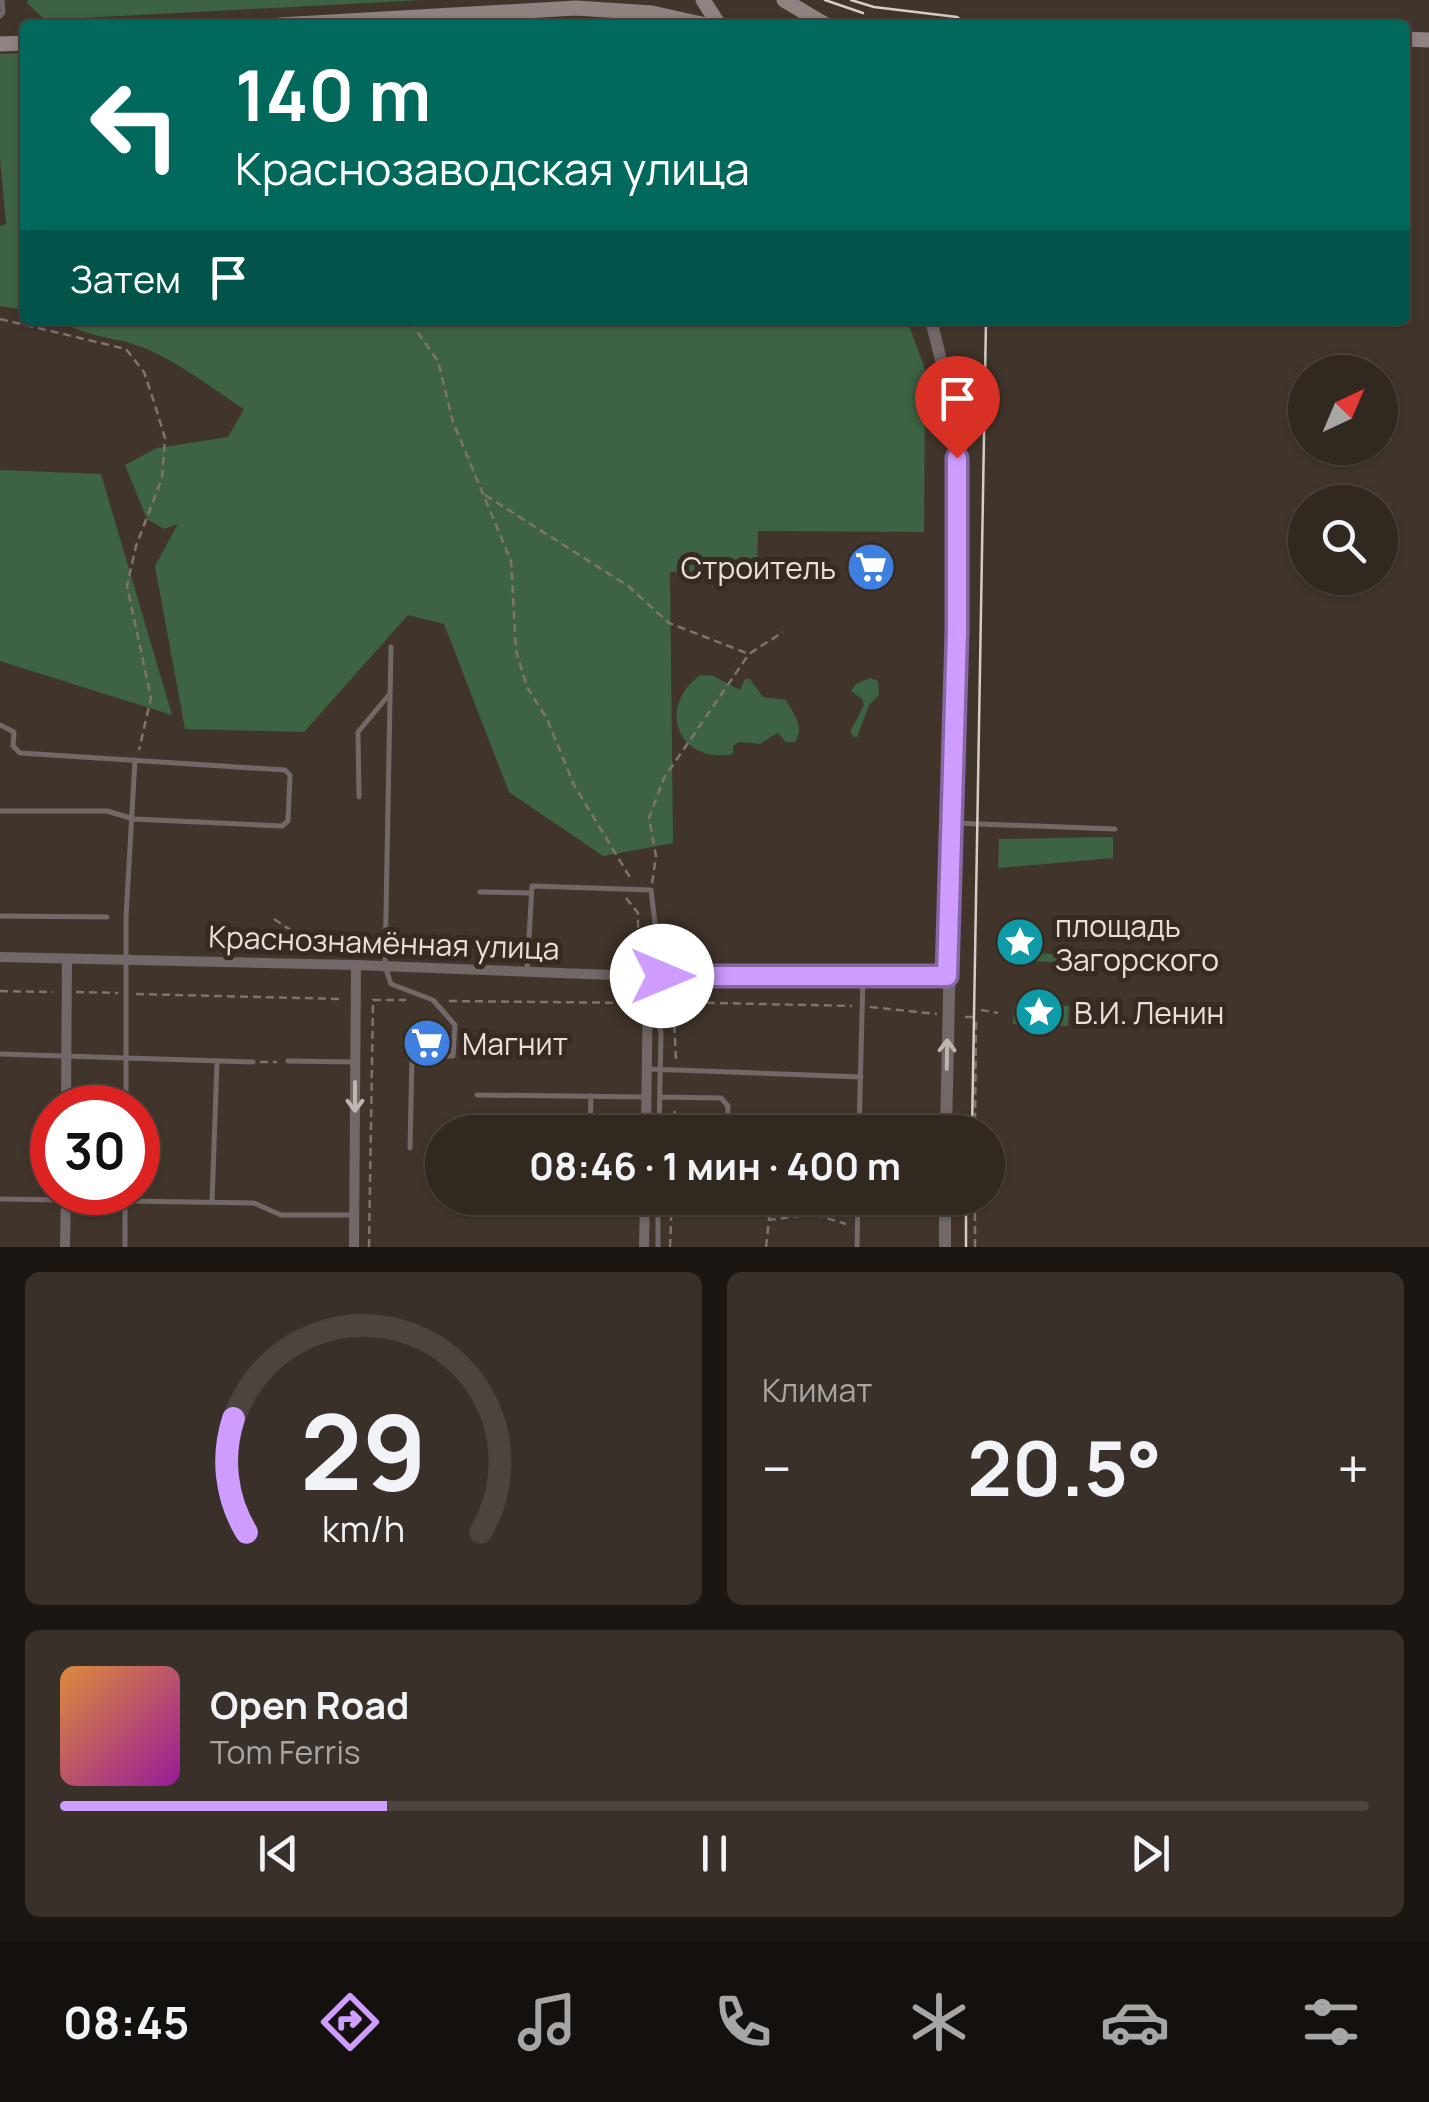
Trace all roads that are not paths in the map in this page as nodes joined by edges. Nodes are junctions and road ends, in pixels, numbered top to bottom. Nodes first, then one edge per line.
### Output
1 (2, 0) edge
2 (593, 0) edge
3 (784, 0) edge
4 (576, 8) junction
5 (0, 16) edge
6 (366, 20) edge
7 (684, 20) edge
8 (818, 20) edge
9 (932, 325) edge
10 (391, 647) dead end
11 (390, 694) junction
12 (0, 724) edge
13 (136, 760) junction
14 (359, 797) dead end
15 (0, 810) edge
16 (134, 819) junction
17 (952, 823) junction
18 (1115, 829) dead end
19 (480, 892) dead end
20 (531, 893) junction
21 (0, 916) edge
22 (107, 917) dead end
23 (0, 957) edge
24 (66, 959) junction
25 (126, 959) junction
26 (356, 965) junction
27 (384, 966) junction
28 (527, 971) junction
29 (648, 976) junction
30 (662, 976) junction
31 (863, 976) junction
32 (947, 976) junction
33 (0, 1054) edge
34 (66, 1055) junction
35 (126, 1058) junction
36 (217, 1061) junction
37 (253, 1062) road end
38 (288, 1062) road end
39 (355, 1062) junction
40 (646, 1068) junction
41 (660, 1069) junction
42 (860, 1077) junction
43 (66, 1085) edge
44 (126, 1085) edge
45 (477, 1095) dead end
46 (591, 1096) junction
47 (646, 1096) junction
48 (660, 1097) junction
49 (590, 1115) edge
50 (646, 1115) edge
51 (659, 1115) edge
52 (728, 1115) edge
53 (860, 1115) edge
54 (946, 1115) edge
55 (410, 1148) dead end
56 (30, 1198) edge
57 (0, 1199) edge
58 (160, 1202) edge
59 (212, 1203) junction
60 (66, 1215) edge
61 (126, 1215) edge
62 (354, 1215) junction
63 (645, 1215) edge
64 (658, 1215) edge
65 (858, 1215) edge
66 (946, 1215) edge
67 (65, 1247) edge
68 (125, 1247) edge
69 (354, 1247) edge
70 (644, 1247) edge
71 (658, 1247) edge
72 (857, 1247) edge
73 (945, 1247) edge

1 - 5 lane
2 - 4 main road
3 - 8 main road
4 - 6 main road
4 - 7 main road
9 - 17 street
10 - 11 lane
11 - 14 lane
11 - 27 lane
12 - 13 lane
13 - 16 lane
13 - 16 lane
15 - 16 lane
16 - 25 lane
17 - 18 lane
17 - 32 street
19 - 20 lane
20 - 28 lane
20 - 30 lane
21 - 22 lane
23 - 24 street, Краснознамённая улица
24 - 25 street, Краснознамённая улица
24 - 34 street
25 - 26 street, Краснознамённая улица
25 - 35 lane
26 - 27 street, Краснознамённая улица
26 - 39 street
27 - 28 street, Краснознамённая улица
27 - 55 lane
28 - 29 street, Краснознамённая улица
29 - 30 street, Краснознамённая улица
29 - 40 street
29 - 41 lane
30 - 31 street, Краснознамённая улица
31 - 32 street, Краснознамённая улица
31 - 42 lane
54 -> 32 street
33 - 34 lane
34 - 35 lane
34 - 43 street
35 - 36 lane
35 - 44 lane
36 - 37 lane
36 - 59 lane
38 - 39 lane
39 -> 62 street
40 - 41 lane
40 - 47 street
41 - 42 lane
41 - 48 lane
42 - 53 lane
45 - 46 lane
46 - 47 lane
46 - 49 lane
47 - 50 street
48 - 51 lane
48 - 52 lane
56 - 57 lane
58 - 59 lane
59 - 62 lane
60 - 67 street
61 - 68 lane
62 - 69 street
63 - 70 street
64 - 71 lane
65 - 72 lane
66 - 73 street

